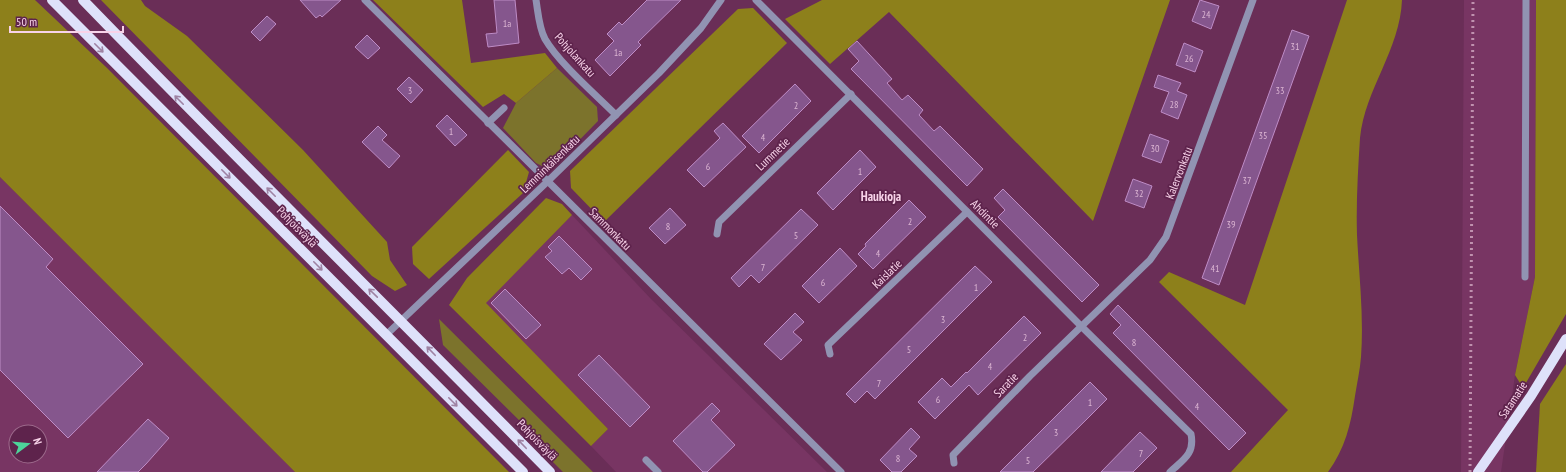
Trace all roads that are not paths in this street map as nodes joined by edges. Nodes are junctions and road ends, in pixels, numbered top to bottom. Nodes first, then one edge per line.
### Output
1 (52, 0) edge
2 (83, 0) edge
3 (365, 0) edge
4 (536, 0) edge
5 (721, 0) edge
6 (756, 0) edge
7 (1253, 0) edge
8 (1526, 0) edge
9 (851, 94) junction
10 (504, 108) dead end
11 (616, 115) junction
12 (488, 123) junction
13 (547, 182) junction
14 (967, 212) junction
15 (717, 234) dead end
16 (1525, 277) dead end
17 (401, 321) junction
18 (1082, 327) junction
19 (386, 335) junction
20 (1566, 339) edge
21 (830, 354) dead end
22 (646, 460) dead end
23 (954, 463) dead end
24 (523, 472) edge
25 (550, 472) edge
26 (658, 472) edge
27 (841, 472) edge
28 (1170, 472) edge
29 (1478, 472) edge

1 -> 19 main road, Pohjoisväylä
17 -> 2 main road, Pohjoisväylä
3 - 12 street, Sammonkatu
4 - 11 street, Pohjolankatu
5 - 11 street, Lemminkäisenkatu
6 - 9 street, Ahdintie
7 - 18 street, Kalervonkatu
8 - 16 street
9 - 14 street, Ahdintie
9 - 15 street, Lummetie
10 - 12 street
11 - 13 street, Lemminkäisenkatu
12 - 13 street, Sammonkatu
13 - 17 street, Lemminkäisenkatu
13 - 27 street, Sammonkatu
14 - 18 street, Ahdintie
14 - 21 street, Kaislatie
17 - 19 street, Lemminkäisenkatu
25 -> 17 main road, Pohjoisväylä
18 - 23 street, Saratie
18 - 28 street, Ahdintie
19 -> 24 main road, Pohjoisväylä
20 - 29 main road, Satamatie
22 - 26 street

